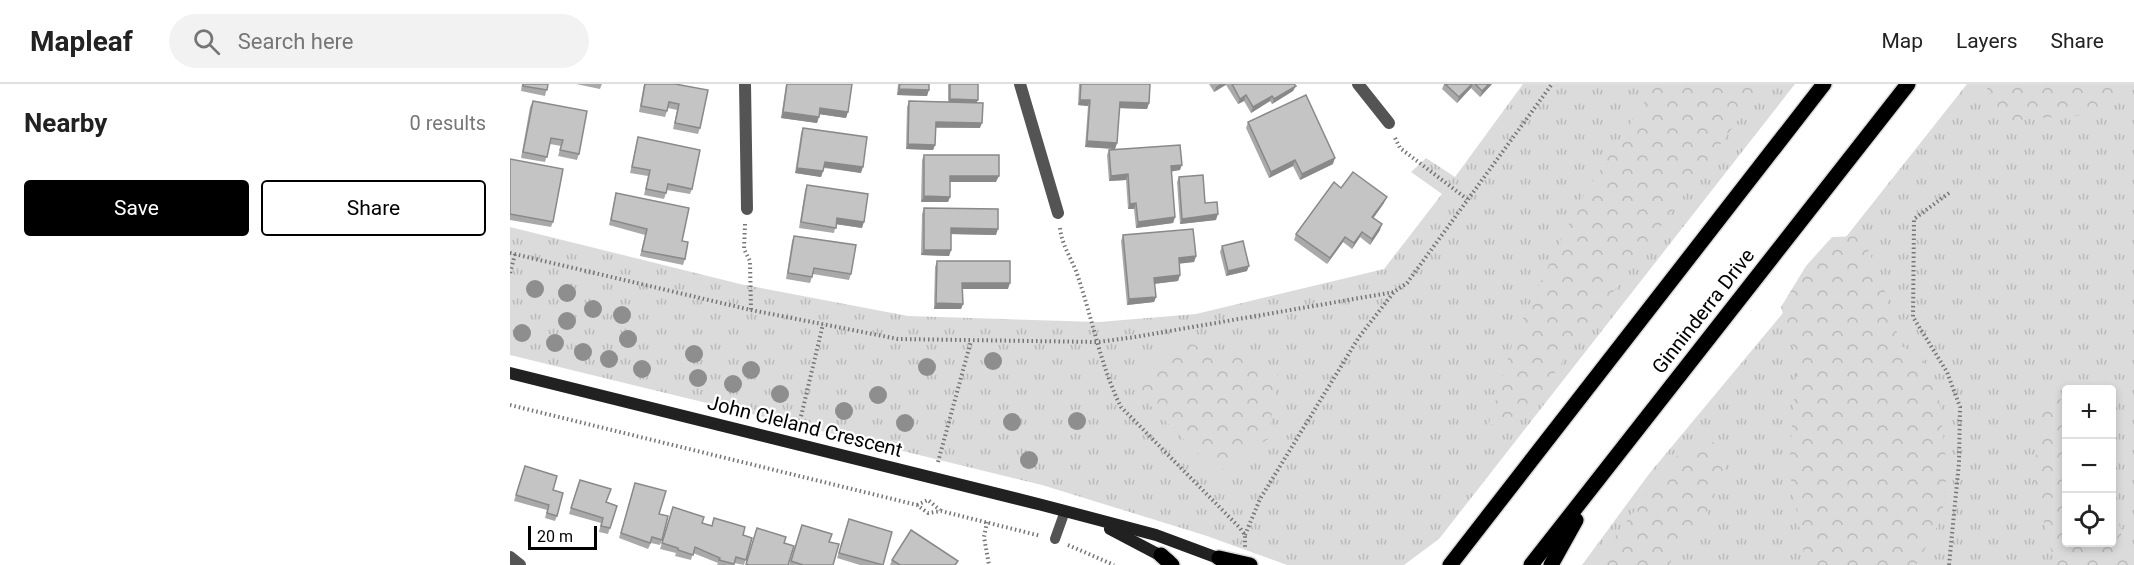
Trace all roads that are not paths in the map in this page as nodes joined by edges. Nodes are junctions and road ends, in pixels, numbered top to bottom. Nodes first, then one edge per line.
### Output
1 (745, 84) edge
2 (1020, 84) edge
3 (1358, 84) edge
4 (1824, 84) edge
5 (1908, 84) edge
6 (1389, 123) road end
7 (747, 209) road end
8 (1058, 213) road end
9 (510, 373) edge
10 (1595, 483) junction
11 (1065, 511) junction
12 (1091, 518) junction
13 (1055, 539) road end
14 (510, 557) edge
15 (1454, 560) edge
16 (1169, 562) edge
17 (1235, 563) edge
18 (520, 565) edge
19 (1436, 565) edge
20 (1531, 565) edge
21 (1551, 565) edge

1 - 7 street
2 - 8 street
3 - 6 street
4 - 15 main road
5 - 10 main road, Ginninderra Drive
9 - 11 street, John Cleland Crescent
10 - 20 main road, Ginninderra Drive
10 - 21 main road
11 - 12 street, John Cleland Crescent
11 - 13 lane
12 - 16 street, John Cleland Crescent
12 - 17 street, John Cleland Crescent
14 - 18 street
15 - 19 main road

